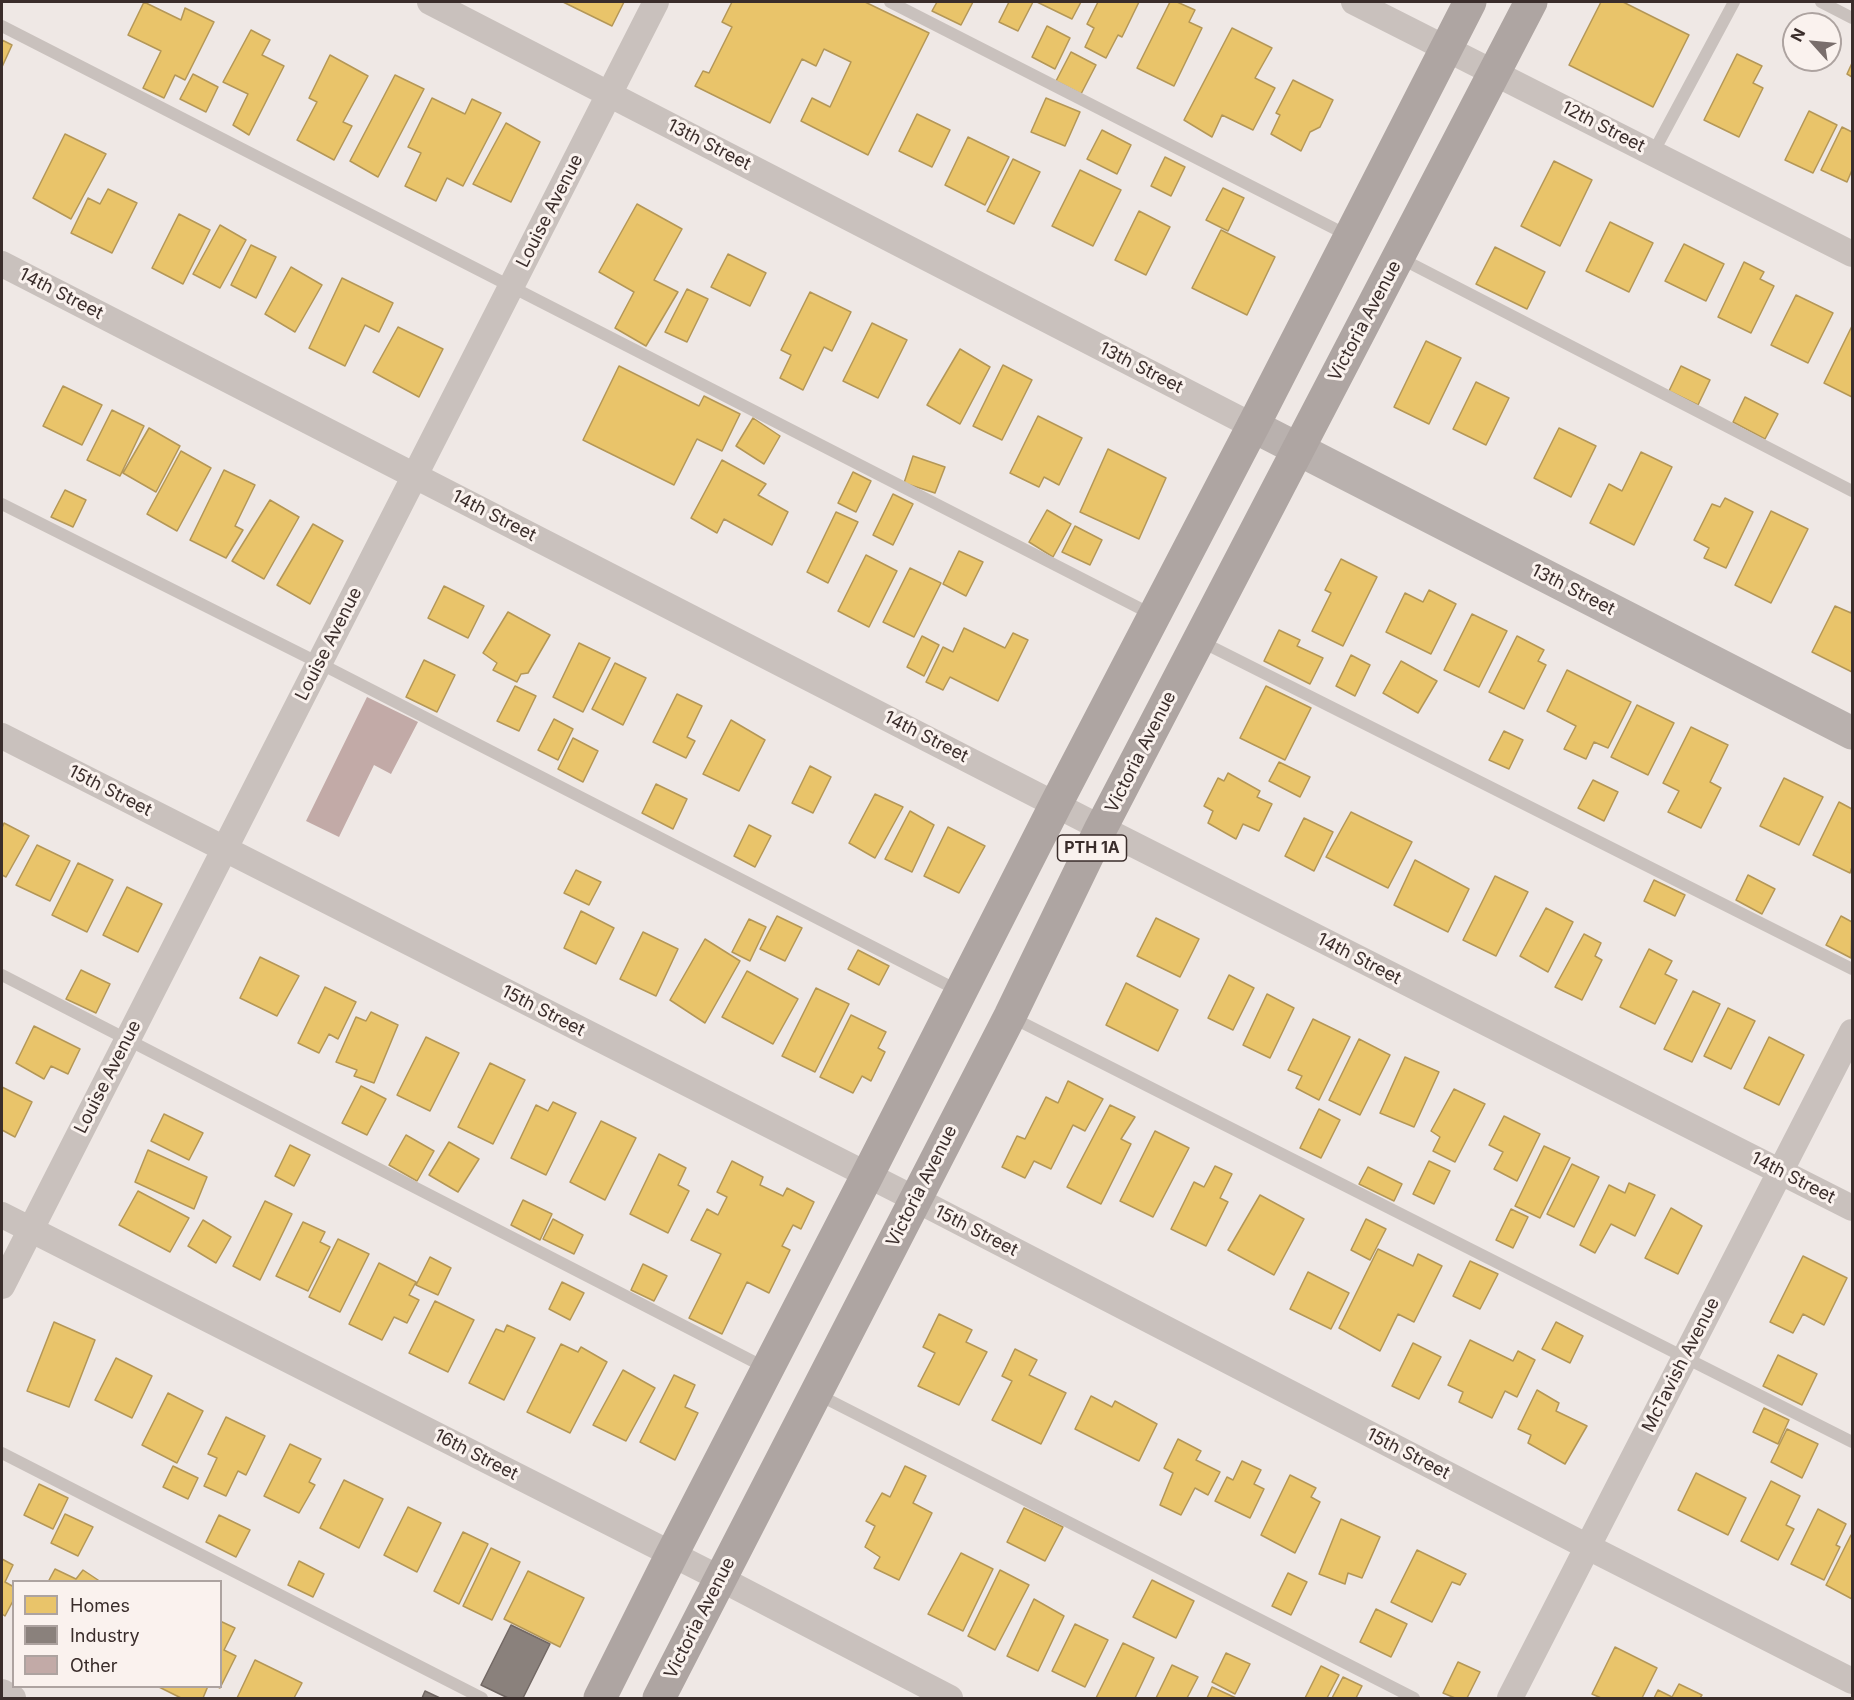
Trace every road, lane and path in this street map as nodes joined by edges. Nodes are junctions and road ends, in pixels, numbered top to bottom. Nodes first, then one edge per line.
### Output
1 (430, 2) edge
2 (656, 2) edge
3 (890, 2) edge
4 (1354, 2) edge
5 (1470, 2) edge
6 (1531, 2) edge
7 (1734, 2) edge
8 (1821, 2) edge
9 (1852, 18) edge
10 (2, 26) edge
11 (1446, 49) junction
12 (1494, 72) junction
13 (610, 93) junction
14 (1653, 153) junction
15 (1350, 236) junction
16 (1852, 254) edge
17 (1398, 257) junction
18 (2, 264) edge
19 (511, 286) junction
20 (1253, 426) junction
21 (1298, 449) junction
22 (415, 475) junction
23 (1852, 491) edge
24 (2, 504) edge
25 (1153, 615) junction
26 (1199, 640) junction
27 (319, 663) junction
28 (1852, 733) edge
29 (2, 736) edge
30 (1056, 804) junction
31 (1101, 828) junction
32 (225, 848) junction
33 (1852, 969) edge
34 (2, 975) edge
35 (960, 992) junction
36 (1010, 1016) junction
37 (1852, 1032) edge
38 (127, 1039) junction
39 (1780, 1171) junction
40 (867, 1176) junction
41 (915, 1199) junction
42 (1852, 1208) edge
43 (2, 1215) edge
44 (30, 1229) junction
45 (2, 1286) edge
46 (1686, 1356) junction
47 (768, 1368) junction
48 (815, 1393) junction
49 (1852, 1442) edge
50 (2, 1453) edge
51 (1588, 1547) junction
52 (672, 1554) junction
53 (721, 1579) junction
54 (1852, 1681) edge
55 (2, 1692) edge
56 (13, 1698) edge
57 (482, 1698) edge
58 (600, 1698) edge
59 (659, 1698) edge
60 (950, 1698) edge
61 (1414, 1698) edge
62 (1510, 1698) edge

1 - 13 street, 13th Street
2 - 13 street, Louise Avenue
3 - 15 lane
4 - 11 street, 12th Street
5 - 11 main road, PTH 1A
6 - 12 main road, Victoria Avenue / PTH 1A
7 - 14 lane
8 - 9 lane
10 - 19 lane
11 - 12 street, 12th Street
11 - 15 main road, PTH 1A
12 - 14 street, 12th Street
12 - 17 main road, Victoria Avenue / PTH 1A
13 - 19 street, Louise Avenue
13 - 20 street, 13th Street
14 - 16 street, 12th Street
15 - 20 main road, PTH 1A
17 - 21 main road, Victoria Avenue / PTH 1A
17 - 23 lane
18 - 22 street, 14th Street
19 - 22 street, Louise Avenue
19 - 25 lane
20 - 21 street, 13th Street
20 - 25 main road, PTH 1A
21 - 26 main road, Victoria Avenue / PTH 1A
21 - 28 street, 13th Street
22 - 27 street, Louise Avenue
22 - 30 street, 14th Street
24 - 27 lane
25 - 30 main road, PTH 1A
26 - 31 main road, Victoria Avenue / PTH 1A
26 - 33 lane
27 - 32 street, Louise Avenue
27 - 35 lane
29 - 32 street, 15th Street
30 - 31 street, 14th Street
30 - 35 main road, PTH 1A
31 - 36 main road, Victoria Avenue / PTH 1A
31 - 39 street, 14th Street
32 - 38 street, Louise Avenue
32 - 40 street, 15th Street
34 - 38 lane
35 - 40 main road, PTH 1A
36 - 41 main road, Victoria Avenue / PTH 1A
36 - 46 lane
37 - 39 street, McTavish Avenue
38 - 44 street, Louise Avenue
38 - 47 lane
39 - 42 street, 14th Street
39 - 46 street, McTavish Avenue
40 - 41 street, 15th Street
40 - 47 main road, PTH 1A
41 - 48 main road, Victoria Avenue / PTH 1A
41 - 51 street, 15th Street
43 - 44 street, 16th Street
44 - 45 street, Louise Avenue
44 - 52 street, 16th Street
46 - 49 lane
46 - 51 street, McTavish Avenue
47 - 52 main road, PTH 1A
48 - 53 main road, Victoria Avenue / PTH 1A
48 - 61 lane
50 - 57 lane
51 - 54 street, 15th Street
51 - 62 street, McTavish Avenue
52 - 53 street, 16th Street
52 - 58 main road, PTH 1A
53 - 59 main road, Victoria Avenue / PTH 1A
53 - 60 street, 16th Street
55 - 56 street

